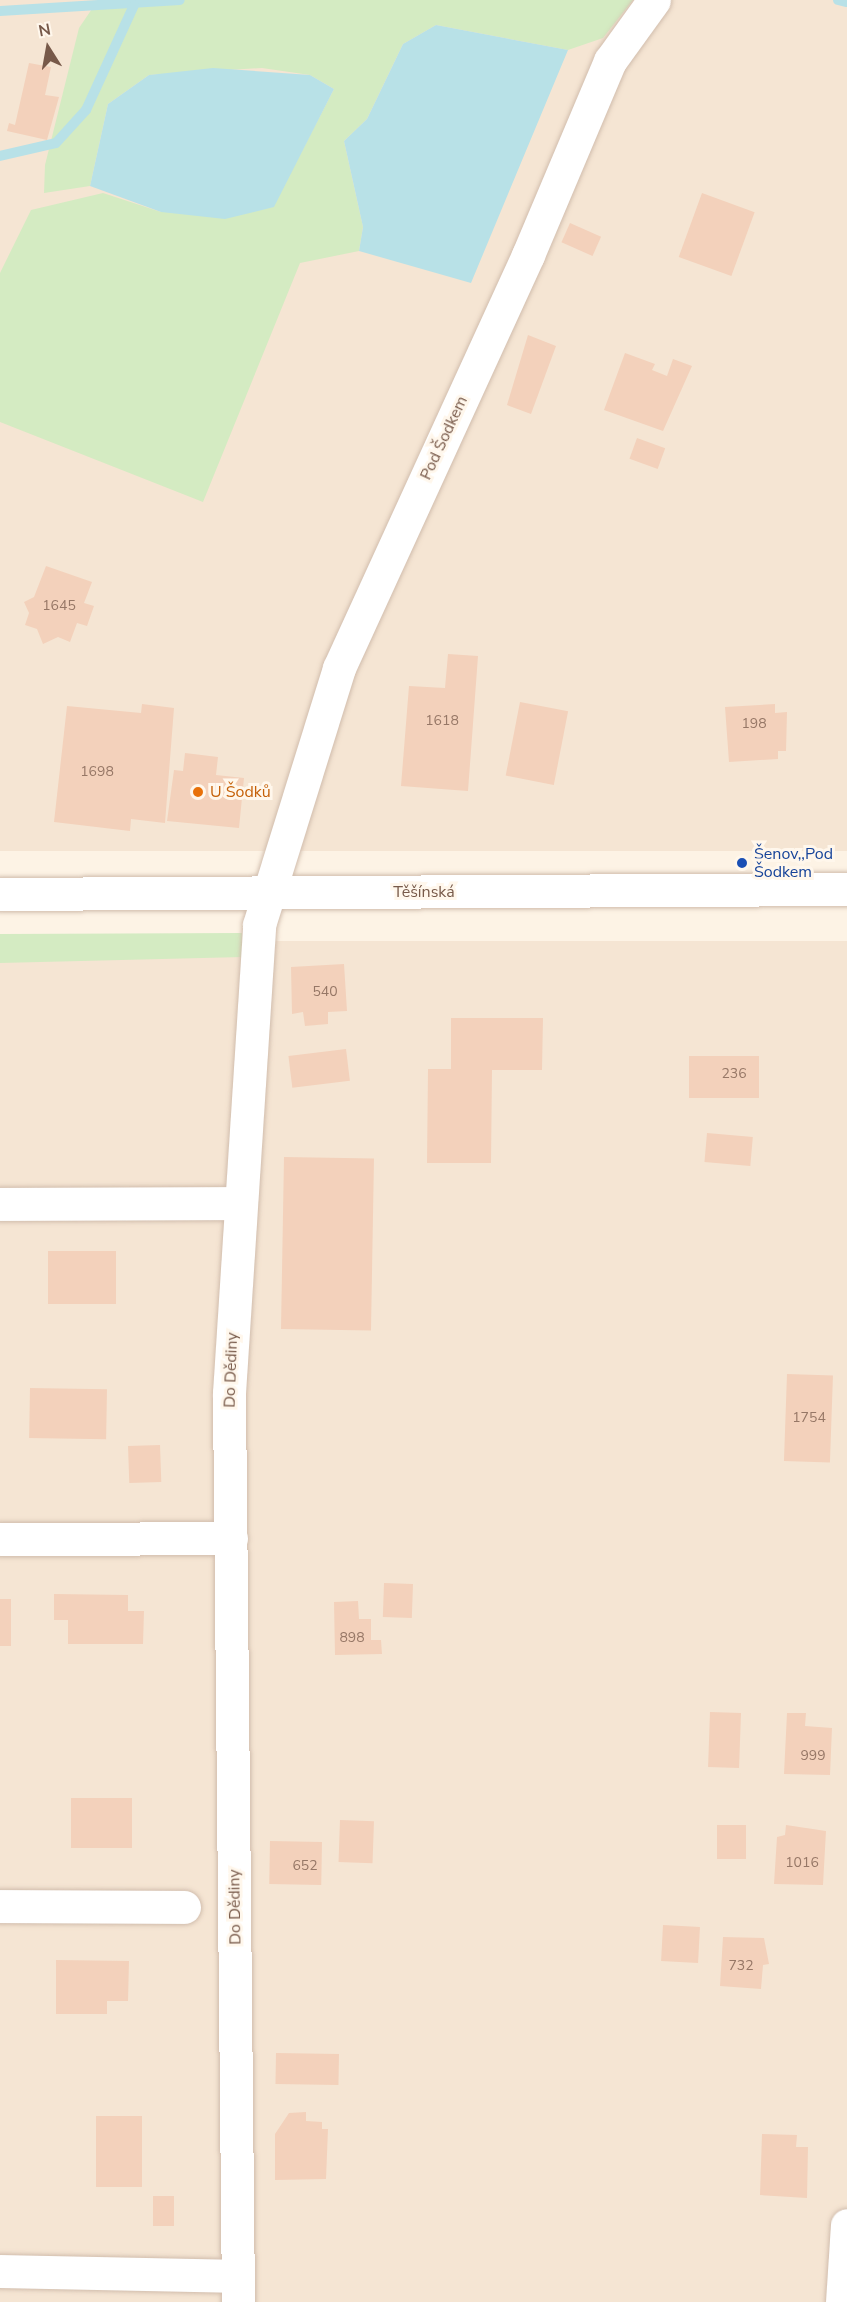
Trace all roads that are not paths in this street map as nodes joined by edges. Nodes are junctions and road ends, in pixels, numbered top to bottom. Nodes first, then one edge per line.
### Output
1 (654, 0) edge
2 (847, 889) edge
3 (270, 892) junction
4 (0, 894) edge
5 (241, 1203) junction
6 (0, 1204) edge
7 (231, 1538) junction
8 (0, 1539) edge
9 (0, 1906) edge
10 (184, 1907) dead end
11 (847, 2225) edge
12 (0, 2271) edge
13 (238, 2289) edge
14 (842, 2302) edge

1 - 3 street, Pod Šodkem
2 - 3 street, Těšínská
3 - 4 street, Těšínská
3 - 5 street, Do Dědiny
5 - 6 street
5 - 7 street, Do Dědiny
7 - 8 street
7 - 13 street, Do Dědiny
9 - 10 street
11 - 14 street
12 - 13 street, Do Dědiny

